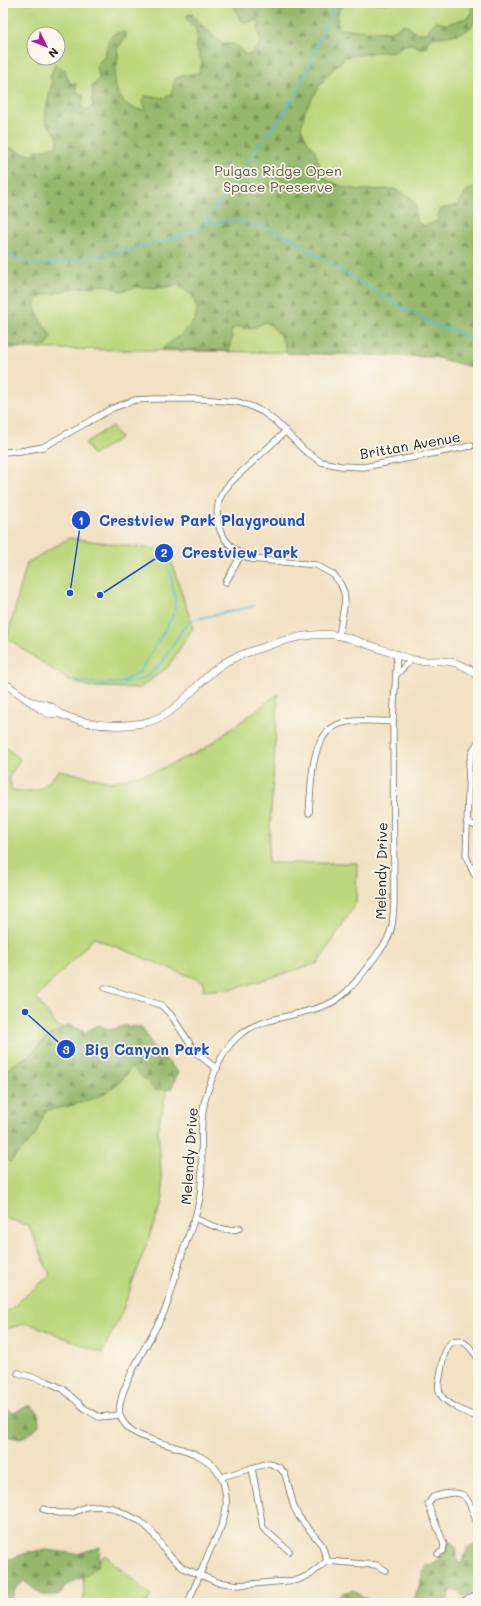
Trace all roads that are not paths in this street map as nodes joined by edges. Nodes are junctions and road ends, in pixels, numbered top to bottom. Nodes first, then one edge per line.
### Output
1 (286, 431) junction
2 (471, 446) dead end
3 (3, 452) edge
4 (241, 555) junction
5 (226, 582) dead end
6 (340, 636) junction
7 (398, 654) junction
8 (412, 660) junction
9 (396, 676) junction
10 (478, 676) edge
11 (3, 682) edge
12 (394, 721) junction
13 (478, 742) edge
14 (309, 813) dead end
15 (467, 822) junction
16 (478, 827) edge
17 (478, 878) edge
18 (105, 988) dead end
19 (217, 1069) junction
20 (196, 1219) junction
21 (240, 1228) dead end
22 (478, 1358) edge
23 (18, 1373) dead end
24 (120, 1415) junction
25 (478, 1417) edge
26 (252, 1468) junction
27 (222, 1477) junction
28 (43, 1509) dead end
29 (478, 1524) edge
30 (289, 1551) dead end
31 (438, 1554) dead end
32 (327, 1561) junction
33 (385, 1570) dead end
34 (199, 1575) junction
35 (478, 1596) edge
36 (188, 1603) edge
37 (462, 1603) edge

1 - 2 street, Brittan Avenue
1 - 3 street, Brittan Avenue
1 - 4 street
4 - 5 street
4 - 6 street
6 - 7 street
6 - 11 street
7 - 8 street
7 - 9 street, Melendy Drive
8 - 9 street
8 - 10 street
9 - 12 street, Melendy Drive
12 - 14 street
12 - 19 street, Melendy Drive
13 - 15 street
15 - 16 street
15 - 17 street
18 - 19 street
19 - 20 street, Melendy Drive
20 - 21 street
20 - 24 street, Melendy Drive
22 - 25 street
23 - 24 street
24 - 27 street
26 - 27 street
26 - 30 street
26 - 32 street
27 - 34 street
28 - 34 street
29 - 31 street
32 - 33 street
32 - 34 street
34 - 36 street
35 - 37 street

